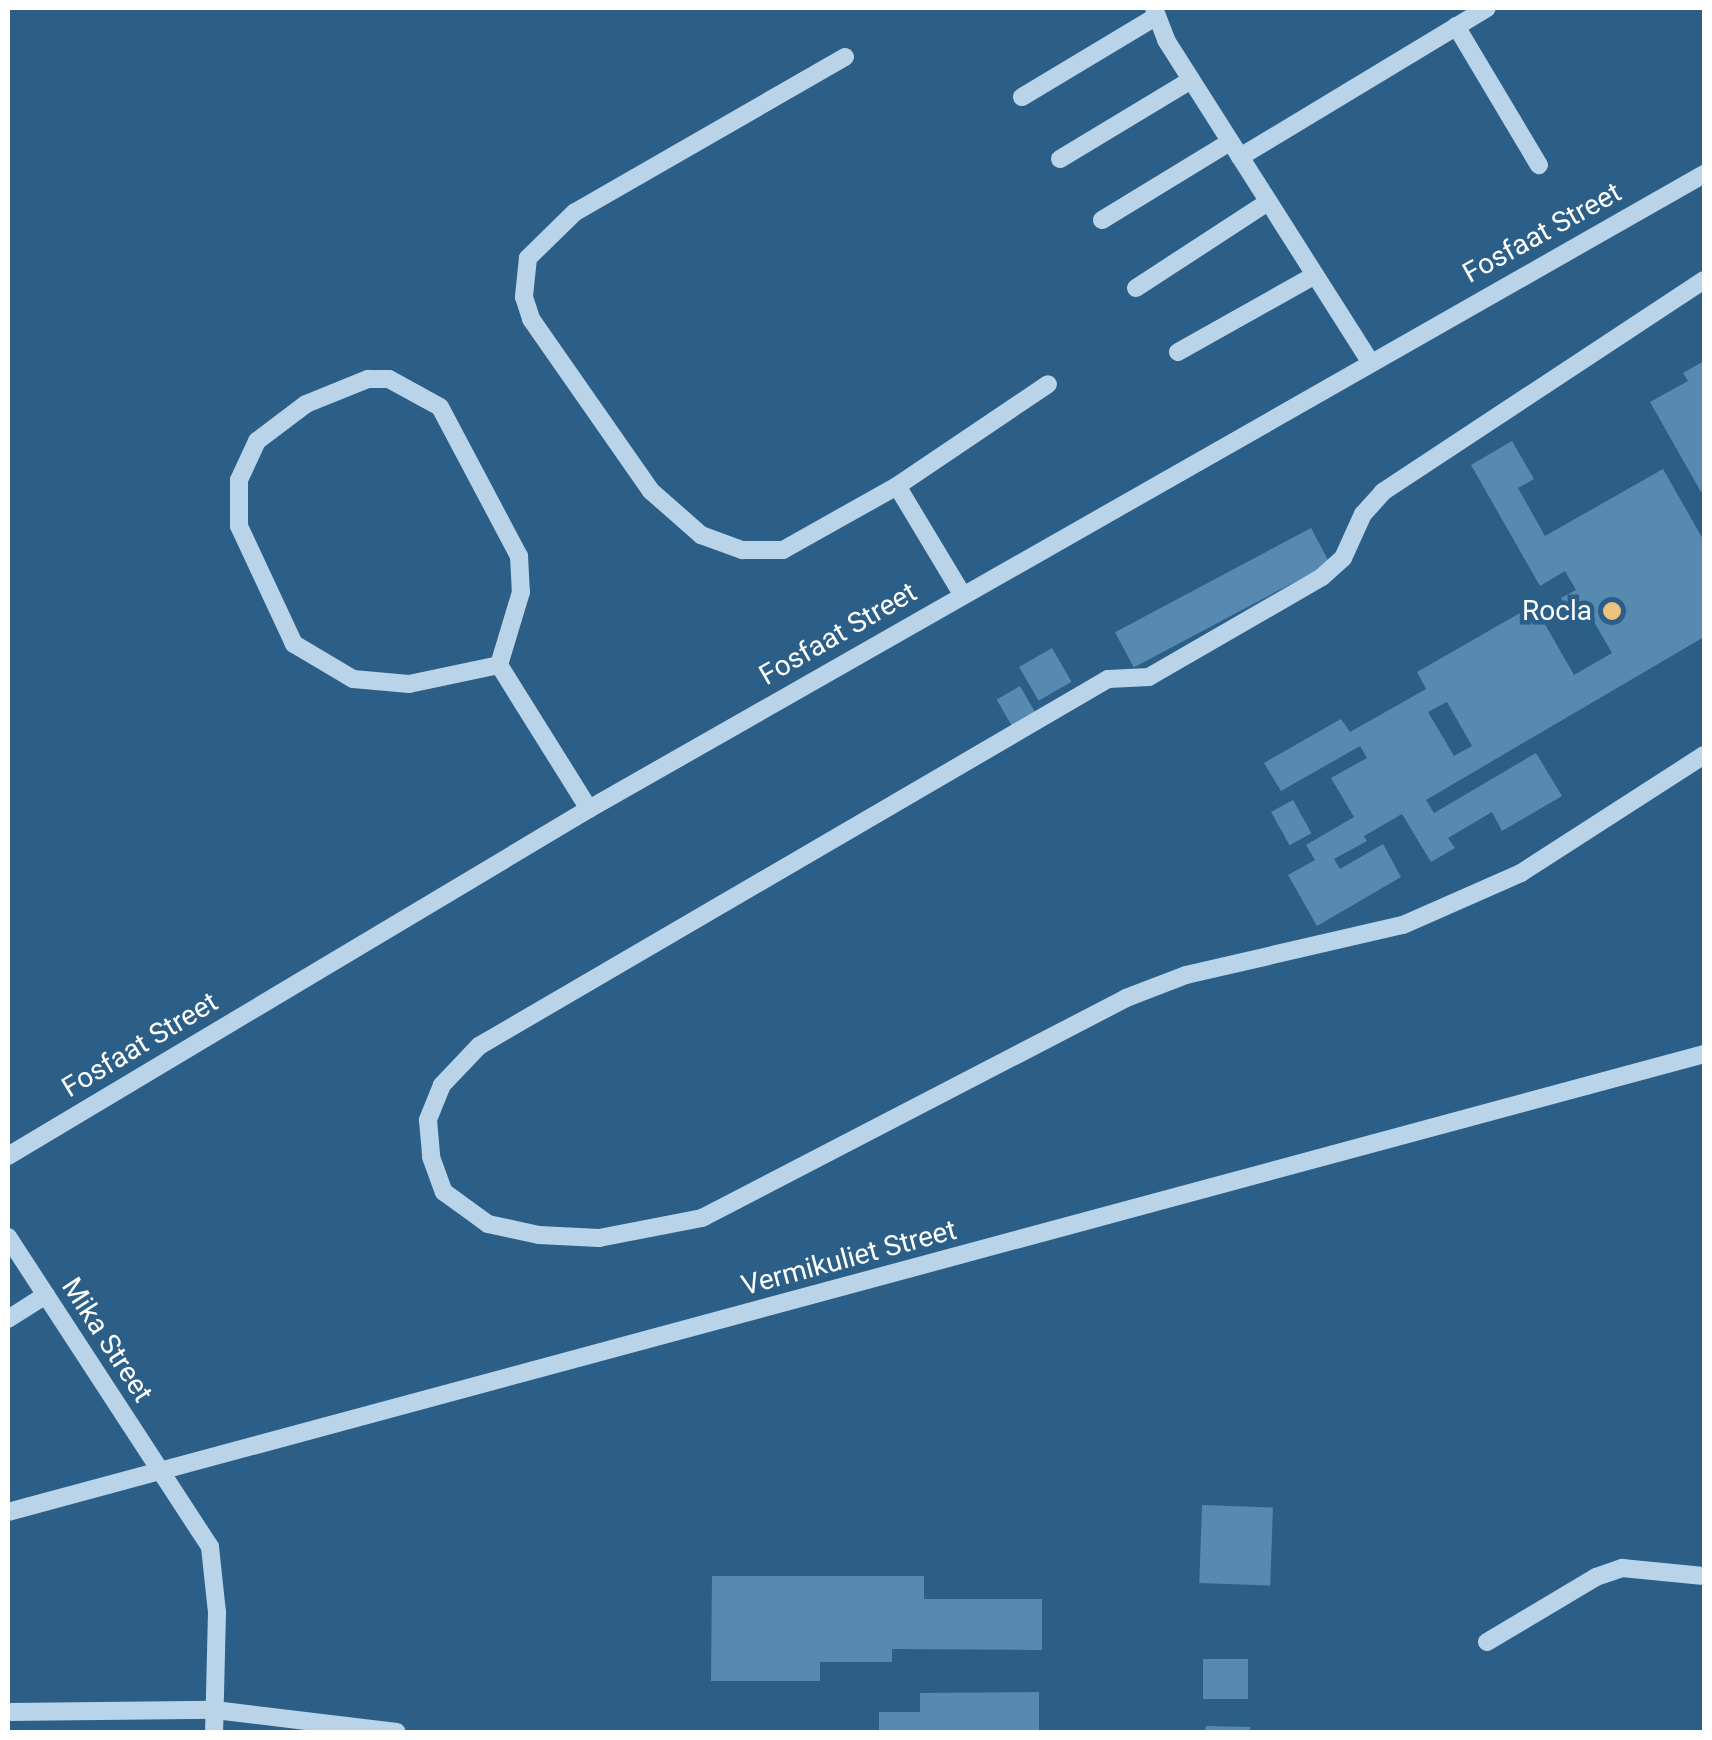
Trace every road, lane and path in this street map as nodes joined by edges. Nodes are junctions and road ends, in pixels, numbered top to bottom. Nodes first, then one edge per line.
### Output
1 (1487, 8) edge
2 (1155, 12) edge
3 (1456, 26) junction
4 (845, 56) dead end
5 (1191, 80) junction
6 (1022, 97) dead end
7 (1235, 149) junction
8 (1060, 159) dead end
9 (1539, 165) dead end
10 (1704, 174) edge
11 (1268, 202) junction
12 (1102, 220) dead end
13 (1314, 275) junction
14 (1704, 280) edge
15 (1136, 288) dead end
16 (1178, 352) dead end
17 (1370, 362) junction
18 (1048, 384) dead end
19 (896, 486) junction
20 (962, 594) junction
21 (499, 665) junction
22 (1704, 755) edge
23 (589, 808) junction
24 (1704, 1054) edge
25 (8, 1156) edge
26 (8, 1237) edge
27 (46, 1295) junction
28 (8, 1319) edge
29 (161, 1473) junction
30 (8, 1512) edge
31 (1704, 1576) edge
32 (1486, 1642) dead end
33 (214, 1710) junction
34 (8, 1712) edge
35 (378, 1731) edge
36 (214, 1732) edge
37 (398, 1732) edge

1 - 3 street
2 - 5 street
2 - 6 street
3 - 7 street
3 - 9 street
4 - 19 street
5 - 7 street
5 - 8 street
7 - 11 street
7 - 12 street
10 - 17 street, Fosfaat Street
11 - 13 street
11 - 15 street
13 - 16 street
13 - 17 street
14 - 22 street
17 - 20 street, Fosfaat Street
18 - 19 street
19 - 20 street
20 - 23 street, Fosfaat Street
21 - 21 street
21 - 23 street
23 - 25 street, Fosfaat Street
24 - 29 street, Vermikuliet Street
26 - 27 street, Mika Street
27 - 28 street
27 - 29 street, Mika Street
29 - 30 street, Vermikuliet Street
29 - 33 street, Mika Street
31 - 32 street
33 - 34 street
33 - 35 street
33 - 36 street, Mika Street
35 - 37 street

